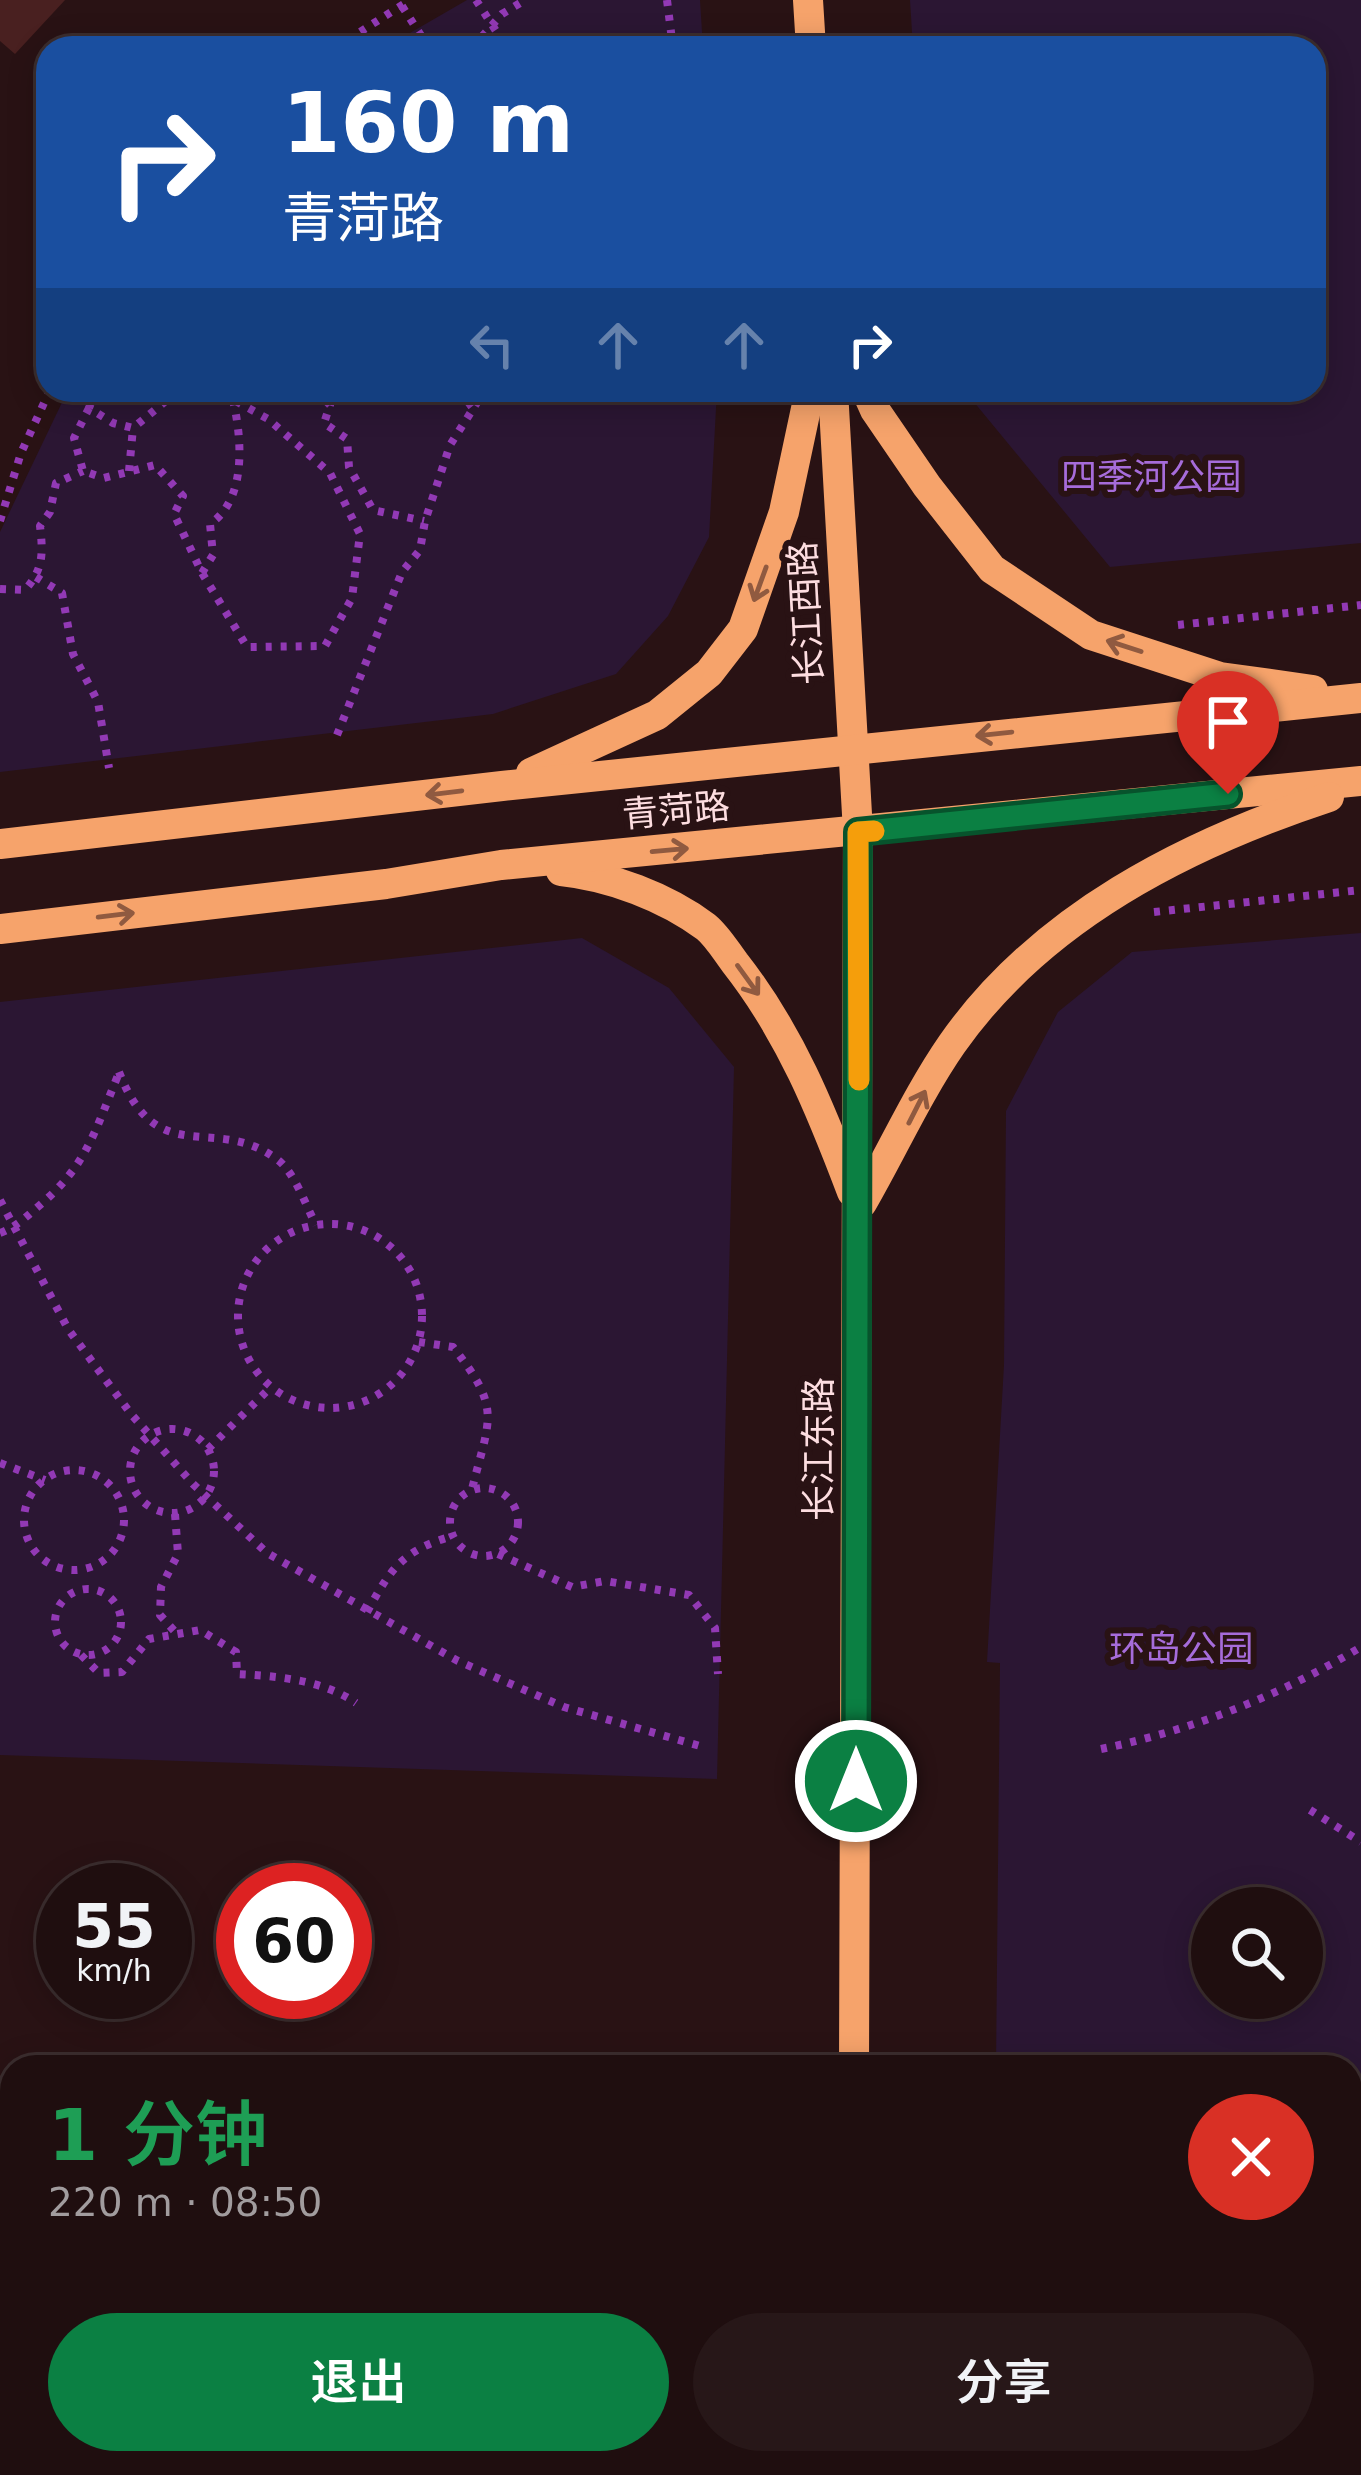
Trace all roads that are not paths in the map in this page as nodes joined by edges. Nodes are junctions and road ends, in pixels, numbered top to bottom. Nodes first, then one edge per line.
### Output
1 (808, 0) edge
2 (811, 36) edge
3 (807, 402) edge
4 (834, 402) edge
5 (871, 402) edge
6 (1361, 695) edge
7 (852, 748) junction
8 (1361, 784) edge
9 (502, 786) junction
10 (858, 832) junction
11 (0, 844) edge
12 (501, 866) junction
13 (0, 929) edge
14 (859, 1208) junction
15 (854, 2055) edge

1 - 2 main road
3 -> 9 main road
4 - 7 main road, 长江西路
6 -> 5 main road
6 -> 7 main road, 青菏路
7 - 9 main road, 青菏路
7 - 10 main road, 长江西路
8 - 10 main road, 青菏路
14 -> 8 main road
9 -> 11 main road, 青菏路
12 -> 10 main road, 青菏路
10 - 14 main road, 长江东路
13 -> 12 main road, 青菏路
12 -> 14 main road
14 - 15 main road, 长江东路

